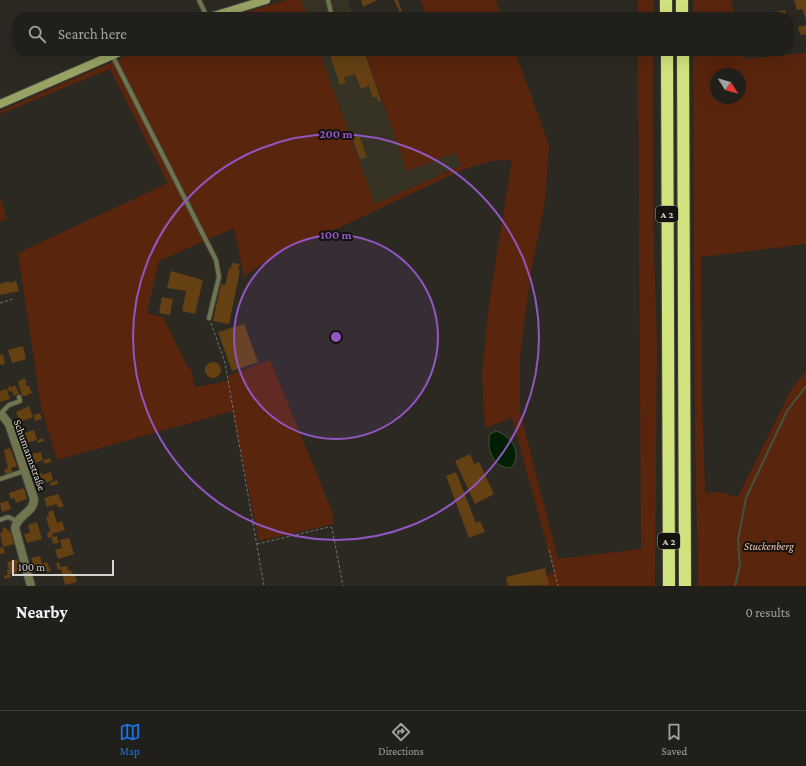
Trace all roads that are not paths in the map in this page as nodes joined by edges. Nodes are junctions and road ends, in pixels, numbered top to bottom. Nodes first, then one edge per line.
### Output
1 (199, 0) edge
2 (266, 0) edge
3 (328, 0) edge
4 (666, 0) edge
5 (682, 0) edge
6 (205, 12) edge
7 (226, 12) edge
8 (331, 12) edge
9 (666, 12) edge
10 (682, 12) edge
11 (110, 56) edge
12 (113, 56) edge
13 (667, 56) edge
14 (683, 56) edge
15 (0, 104) edge
16 (209, 318) road end
17 (19, 396) dead end
18 (1, 414) edge
19 (25, 470) junction
20 (0, 479) edge
21 (0, 520) edge
22 (17, 521) junction
23 (32, 586) edge
24 (670, 586) edge
25 (685, 586) edge

1 - 6 lane
2 - 7 main road
3 - 8 lane
4 - 9 highway
5 - 10 highway
11 - 15 main road
12 - 16 lane
13 - 24 highway, A 2
14 - 25 highway, A 2
17 - 18 lane
18 - 19 street, Schumannstraße
19 - 20 lane
19 - 22 street, Schumannstraße
21 - 22 lane
22 - 23 street

